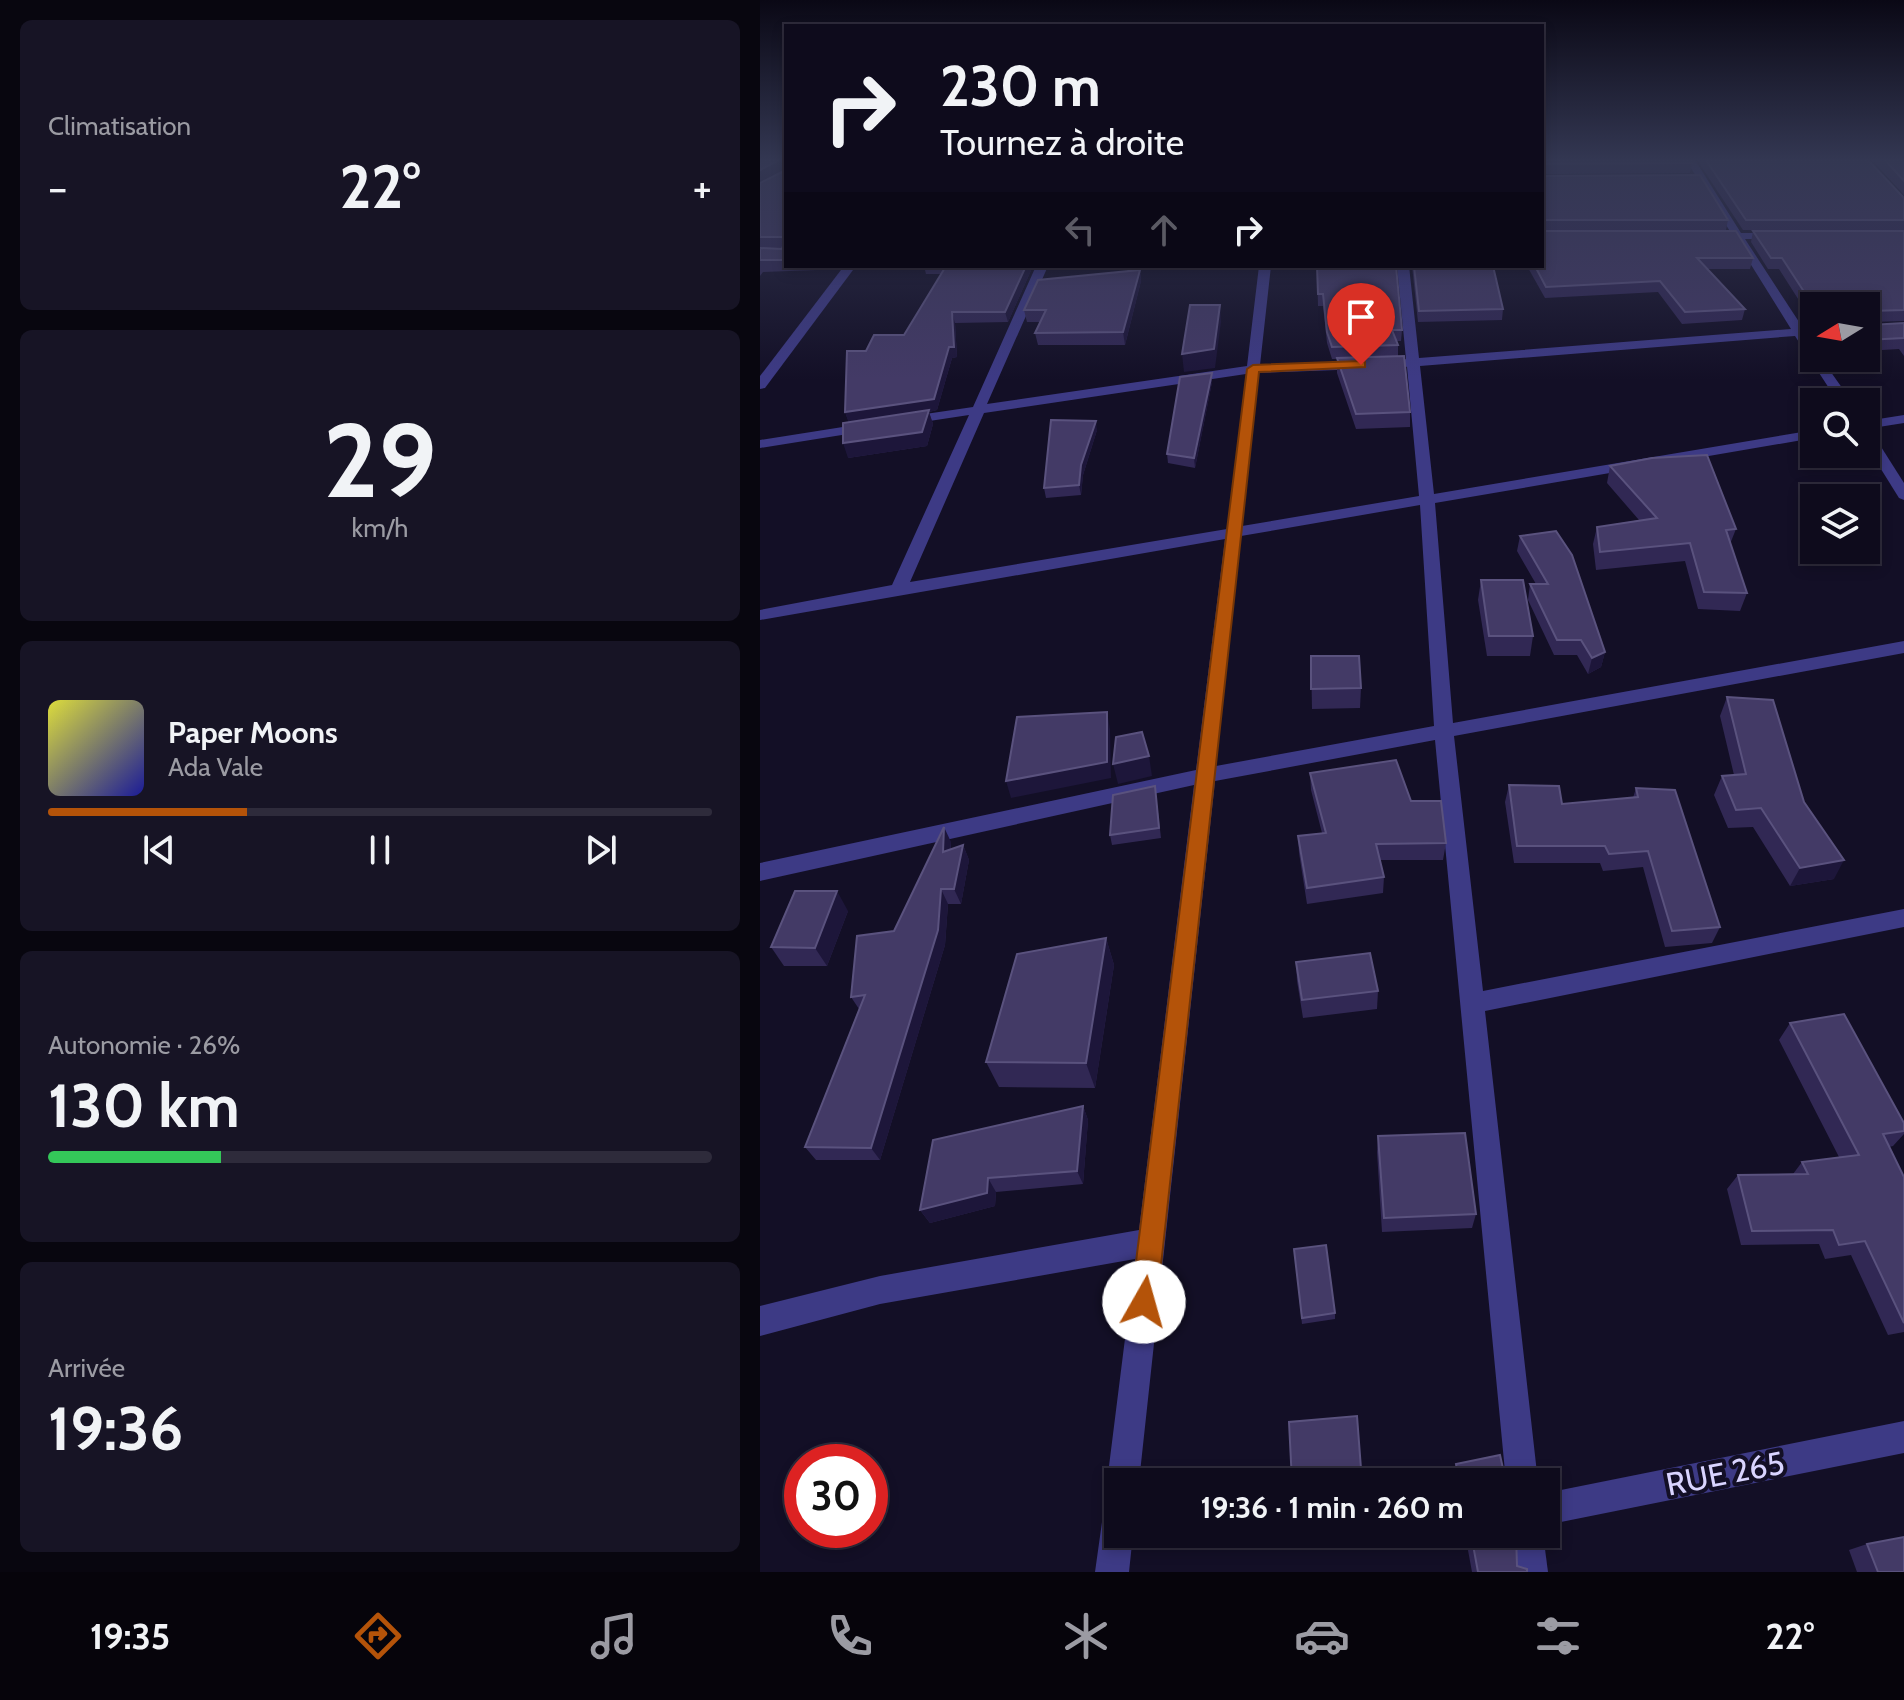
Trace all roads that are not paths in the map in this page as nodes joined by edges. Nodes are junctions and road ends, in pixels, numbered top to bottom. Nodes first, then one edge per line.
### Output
1 (1736, 233) edge
2 (1708, 236) edge
3 (1738, 236) junction
4 (1783, 236) edge
5 (848, 268) edge
6 (1041, 268) edge
7 (1265, 268) edge
8 (1403, 268) edge
9 (1798, 331) junction
10 (1800, 334) edge
11 (1414, 363) junction
12 (1370, 364) edge
13 (1385, 364) edge
14 (1253, 369) junction
15 (760, 385) edge
16 (979, 409) junction
17 (1904, 419) edge
18 (1880, 423) edge
19 (1800, 436) edge
20 (760, 444) edge
21 (1880, 456) edge
22 (1904, 495) edge
23 (1427, 500) junction
24 (1235, 532) junction
25 (899, 589) junction
26 (760, 615) edge
27 (1904, 647) edge
28 (1444, 731) junction
29 (1206, 775) junction
30 (760, 872) edge
31 (1904, 918) edge
32 (1472, 1003) junction
33 (1151, 1242) junction
34 (760, 1321) edge
35 (1904, 1437) edge
36 (1125, 1468) edge
37 (1521, 1468) edge
38 (1560, 1506) edge
39 (1115, 1548) edge
40 (1528, 1548) edge
41 (1112, 1572) edge
42 (1531, 1572) edge

1 - 3 street
2 - 3 street
3 - 4 street
3 - 9 street
5 - 15 street
6 - 16 street
7 - 14 street
8 - 11 street
9 - 10 street
9 - 11 street
11 - 13 street
11 - 23 street
12 - 14 street
14 - 16 street
14 - 24 street
16 - 20 street
16 - 25 street
17 - 18 street
19 - 23 street
21 - 22 street
23 - 24 street
23 - 28 street
24 - 25 street
24 - 29 street
25 - 26 street
27 - 28 street
28 - 29 street
28 - 32 street
29 - 30 street
29 - 33 street
31 - 32 street
32 - 37 street
33 - 34 street
33 - 36 street
35 - 38 street, RUE 265
39 - 41 street
40 - 42 street

